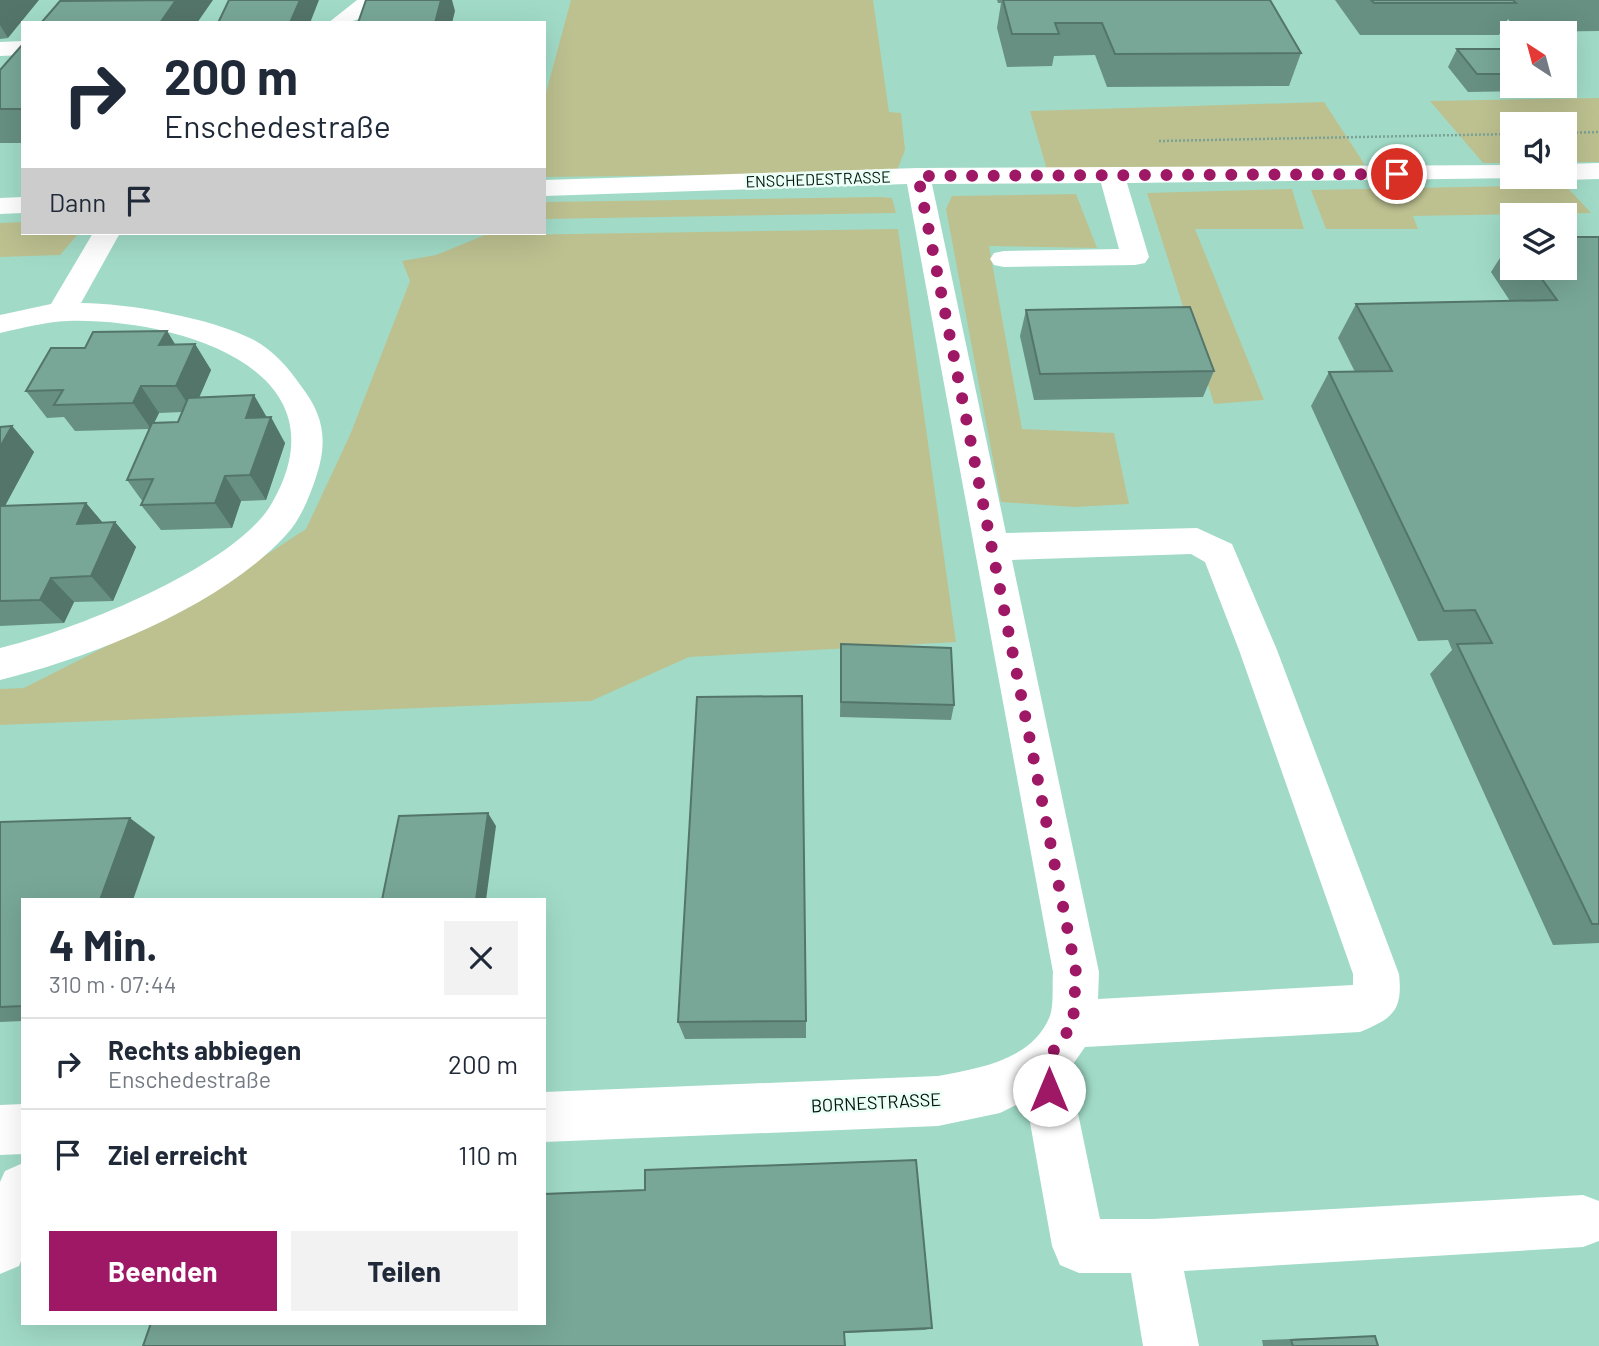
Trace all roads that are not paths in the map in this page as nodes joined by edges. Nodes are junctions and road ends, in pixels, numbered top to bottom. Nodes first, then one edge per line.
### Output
1 (368, 0) edge
2 (342, 21) edge
3 (21, 48) edge
4 (0, 49) edge
5 (1599, 171) edge
6 (1577, 172) edge
7 (1500, 173) edge
8 (918, 176) junction
9 (1112, 177) junction
10 (546, 188) edge
11 (0, 205) edge
12 (21, 205) edge
13 (105, 235) edge
14 (1004, 259) dead end
15 (62, 311) junction
16 (0, 324) edge
17 (993, 547) junction
18 (0, 664) edge
19 (1073, 1024) junction
20 (1044, 1064) junction
21 (546, 1117) edge
22 (21, 1129) edge
23 (0, 1130) edge
24 (21, 1194) edge
25 (1583, 1221) dead end
26 (1153, 1246) junction
27 (0, 1247) edge
28 (1171, 1346) edge

1 - 2 street
3 - 4 street
5 - 6 street
7 - 9 street, ENSCHEDESTRASSE
8 - 9 street, ENSCHEDESTRASSE
8 - 10 street, ENSCHEDESTRASSE
8 - 17 street
9 - 14 street
11 - 12 street
13 - 15 street
15 - 16 street
15 - 18 street
17 - 19 street
17 - 19 street
19 - 20 street, BORNESTRASSE
20 - 21 street, BORNESTRASSE
20 - 26 street
22 - 23 street
24 - 27 street
25 - 26 street
26 - 28 street

